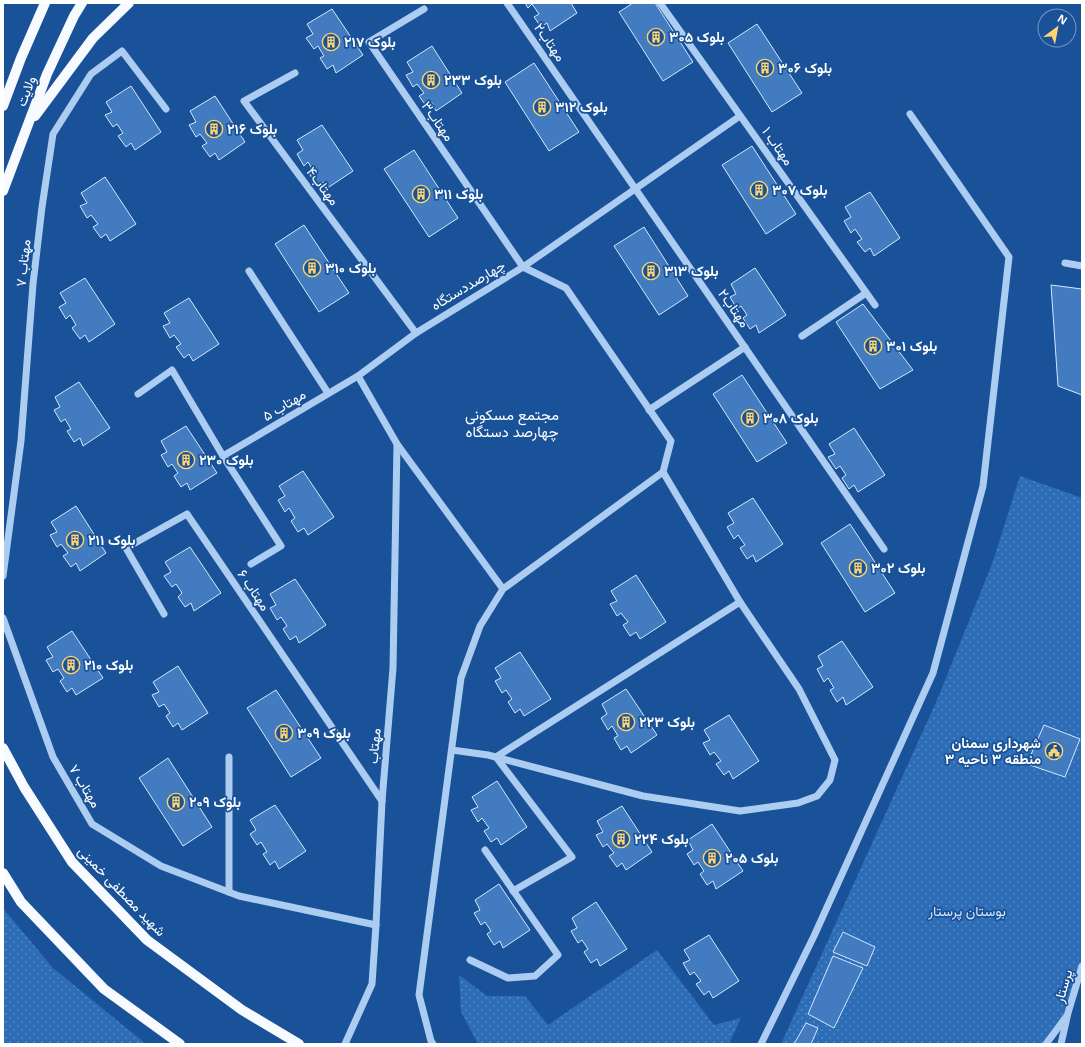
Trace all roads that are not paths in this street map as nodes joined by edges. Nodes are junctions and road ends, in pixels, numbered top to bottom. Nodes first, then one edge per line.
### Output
1 (46, 3) edge
2 (82, 3) edge
3 (129, 3) edge
4 (508, 3) edge
5 (660, 3) edge
6 (424, 9) dead end
7 (295, 73) dead end
8 (3, 106) edge
9 (166, 109) dead end
10 (910, 114) dead end
11 (740, 116) junction
12 (27, 127) junction
13 (636, 189) junction
14 (3, 191) edge
15 (1064, 263) dead end
16 (1082, 266) edge
17 (523, 267) junction
18 (249, 271) dead end
19 (866, 293) junction
20 (875, 305) dead end
21 (416, 332) junction
22 (802, 336) dead end
23 (745, 347) junction
24 (358, 376) junction
25 (328, 393) junction
26 (138, 394) dead end
27 (650, 410) junction
28 (397, 444) junction
29 (223, 456) junction
30 (663, 472) junction
31 (884, 549) dead end
32 (251, 564) dead end
33 (3, 576) edge
34 (503, 589) junction
35 (740, 602) junction
36 (164, 614) dead end
37 (3, 618) edge
38 (3, 748) edge
39 (452, 750) junction
40 (229, 757) dead end
41 (496, 757) junction
42 (382, 801) junction
43 (485, 850) dead end
44 (3, 874) edge
45 (513, 891) junction
46 (229, 892) junction
47 (376, 925) junction
48 (470, 960) dead end
49 (1082, 966) edge
50 (1068, 1013) junction
51 (180, 1044) edge
52 (299, 1044) edge
53 (345, 1044) edge
54 (433, 1044) edge
55 (761, 1044) edge
56 (1046, 1044) edge
57 (1061, 1044) edge

1 - 8 main road, ولایت
2 - 12 main road, ولایت
3 - 12 main road
4 - 13 street, مهتاب۲
5 - 11 street, مهتاب ۱
6 - 17 street, مهتاب۳
7 - 21 street, مهتاب۴
9 - 33 street, مهتاب ۷
10 - 55 street
11 - 13 street
11 - 19 street, مهتاب ۱
12 - 14 main road, ولایت
13 - 17 street
13 - 23 street, مهتاب۲
15 - 16 street
17 - 21 street, چهارصددستگاه
17 - 27 street, چهارصددستگاه
18 - 25 street
19 - 20 street, مهتاب ۱
19 - 22 street
21 - 24 street, چهارصددستگاه
23 - 27 street
23 - 31 street, مهتاب۲
24 - 25 street, مهتاب ۵
24 - 28 street
25 - 29 street, مهتاب ۵
26 - 29 street
27 - 30 street, چهارصددستگاه
28 - 34 street
28 - 42 street, مهتاب
29 - 32 street
30 - 34 street
30 - 35 street
34 - 39 street
35 - 41 street
35 - 41 street
36 - 42 street, مهتاب ۶
37 - 46 street, مهتاب ۷
38 - 52 main road, شهید مصطفی خمینی
39 - 41 street
39 - 54 street
40 - 46 street
41 - 45 street
42 - 47 street, مهتاب
43 - 45 street
44 - 51 main road
45 - 48 street
46 - 47 street, مهتاب ۷
47 - 53 street, مهتاب
49 - 50 street, پرستار
50 - 56 street
50 - 57 street

